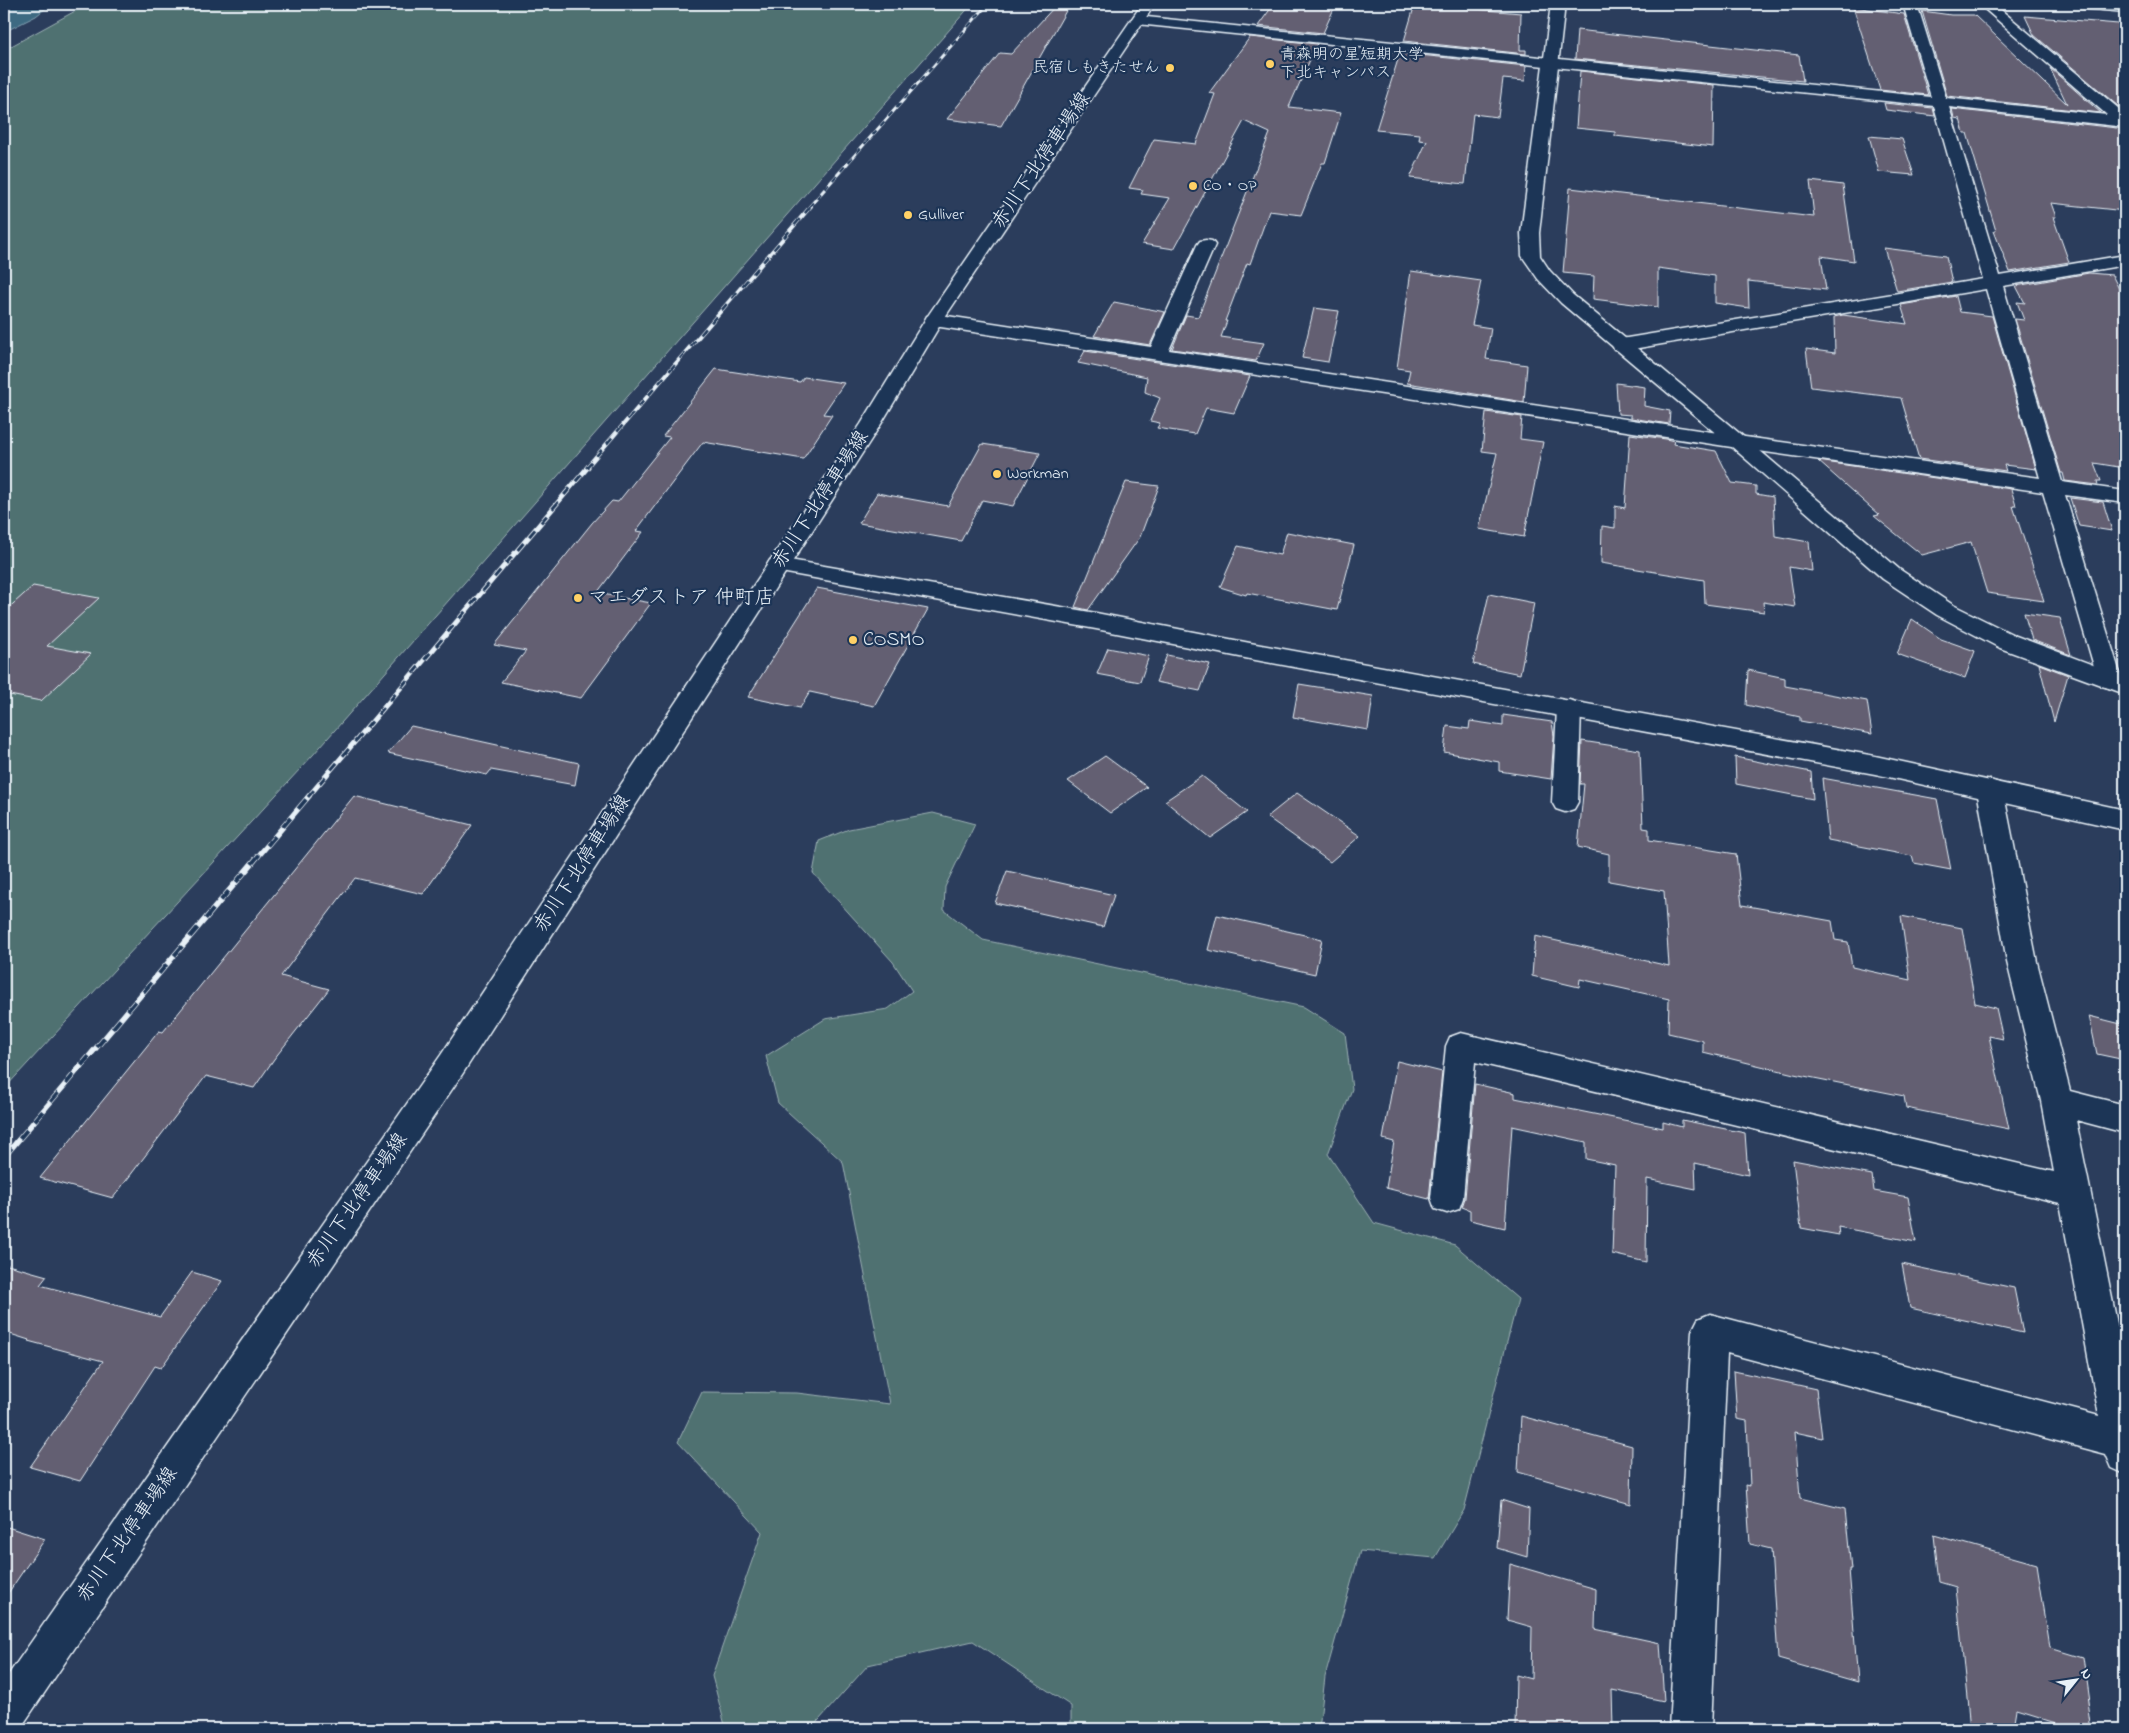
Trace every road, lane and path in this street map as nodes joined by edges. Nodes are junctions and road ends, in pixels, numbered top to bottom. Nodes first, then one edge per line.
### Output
1 (1148, 4) edge
2 (1558, 4) edge
3 (1910, 4) edge
4 (1986, 4) edge
5 (2081, 4) edge
6 (2125, 8) edge
7 (1138, 20) junction
8 (1550, 61) junction
9 (1941, 103) junction
10 (2125, 121) edge
11 (1206, 245) dead end
12 (2125, 260) edge
13 (1993, 283) junction
14 (934, 320) junction
15 (1621, 345) junction
16 (1158, 354) junction
17 (1738, 442) junction
18 (2050, 486) junction
19 (2125, 497) edge
20 (778, 565) junction
21 (2117, 683) edge
22 (1568, 709) junction
23 (1990, 790) junction
24 (1564, 802) dead end
25 (2125, 820) edge
26 (2057, 1101) junction
27 (2125, 1119) edge
28 (2075, 1192) junction
29 (1447, 1198) dead end
30 (2124, 1447) edge
31 (4, 1716) edge
32 (1690, 1729) edge

1 - 7 street, 赤川下北停車場線
2 - 8 street
3 - 9 street
4 - 10 street
5 - 6 street
7 - 8 street
7 - 14 street, 赤川下北停車場線
8 - 9 street
8 - 15 street
9 - 10 street
9 - 13 street
11 - 16 street
12 - 13 street
13 - 15 street
13 - 18 street
14 - 16 street
14 - 20 street, 赤川下北停車場線
15 - 17 street
16 - 17 street
17 - 18 street
17 - 21 street
18 - 19 street
18 - 21 street
20 - 22 street
20 - 31 street, 赤川下北停車場線
22 - 23 street
22 - 24 street
23 - 25 street
23 - 26 street
26 - 27 street
26 - 28 street
28 - 29 street
28 - 30 street
30 - 32 street

